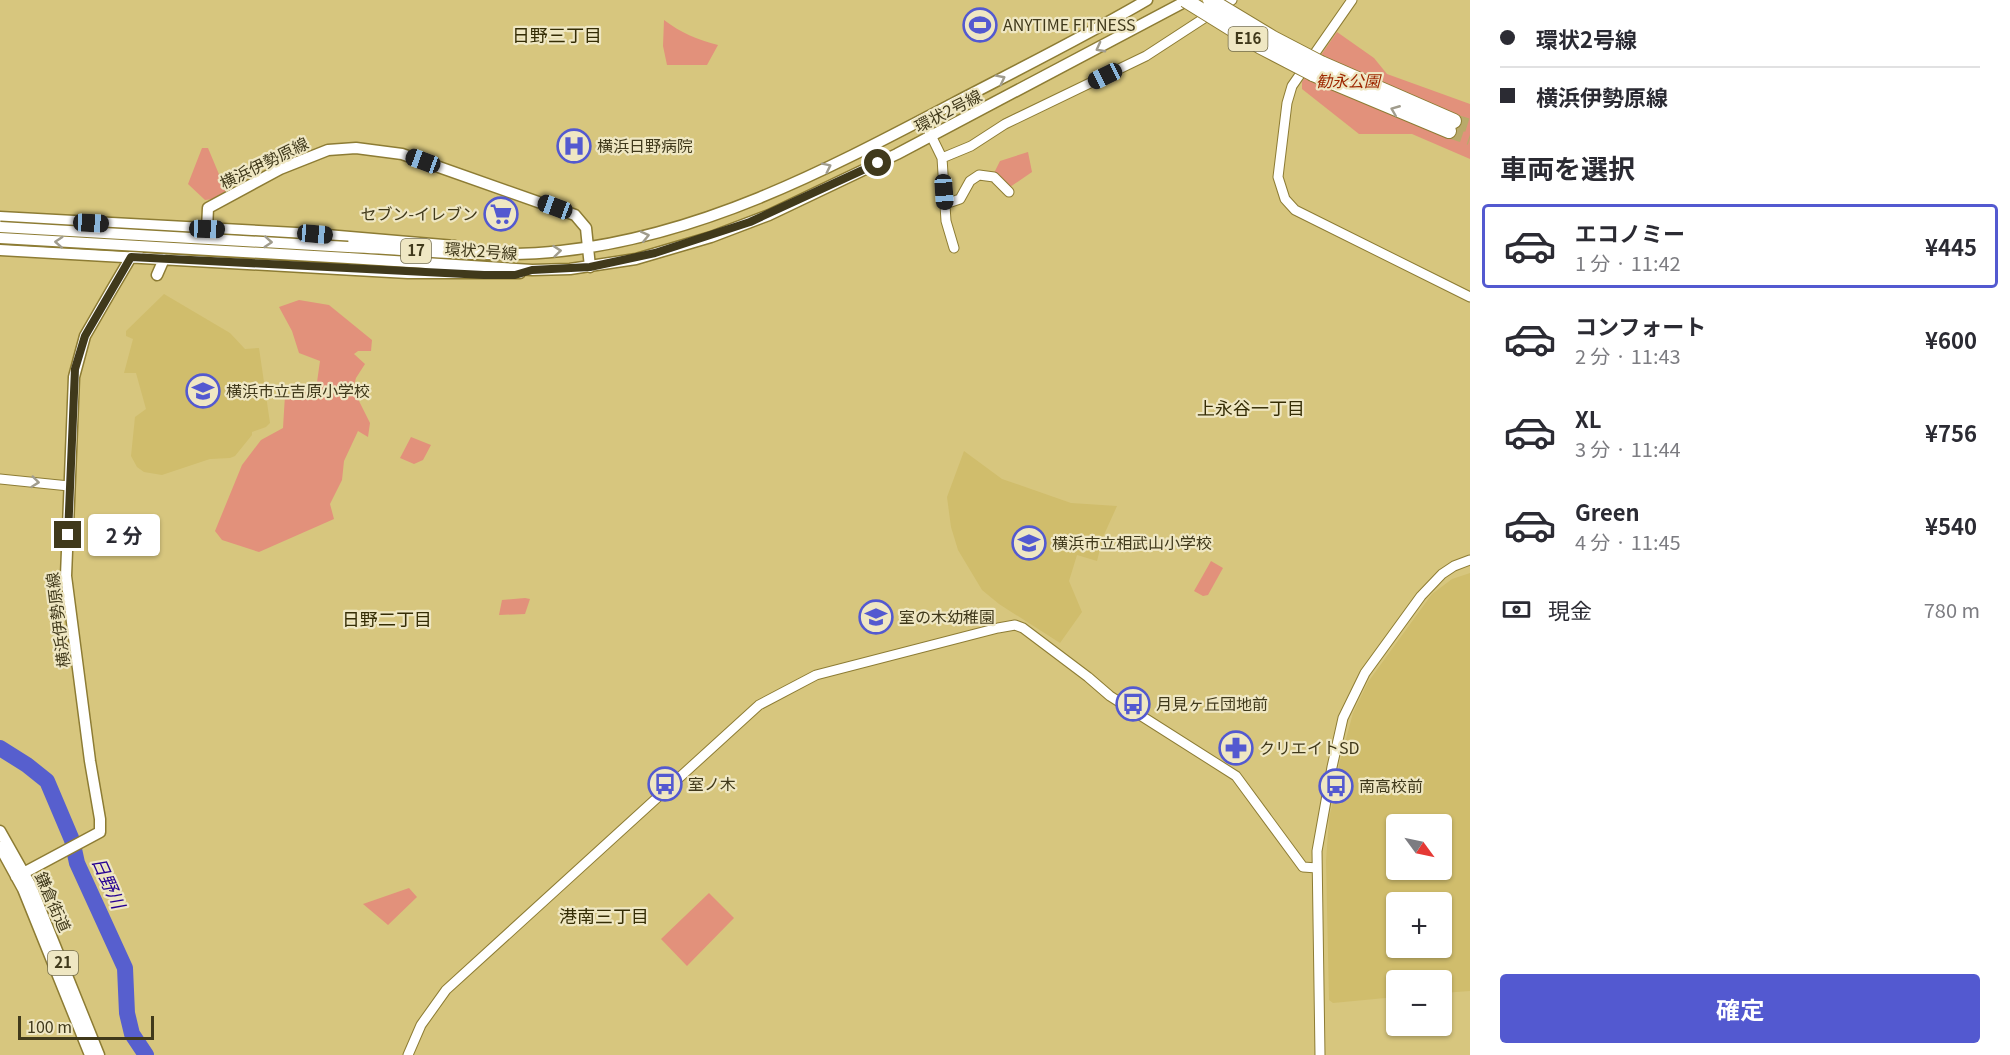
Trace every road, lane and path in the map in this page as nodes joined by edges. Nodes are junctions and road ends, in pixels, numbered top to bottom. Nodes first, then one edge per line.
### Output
1 (1147, 0) edge
2 (1187, 0) edge
3 (1210, 0) edge
4 (1232, 0) edge
5 (1352, 0) edge
6 (1317, 69) junction
7 (923, 119) junction
8 (1452, 126) tunnel mouth
9 (933, 136) junction
10 (942, 158) junction
11 (1009, 192) dead end
12 (945, 204) junction
13 (0, 217) edge
14 (0, 227) edge
15 (162, 227) junction
16 (207, 229) junction
17 (0, 238) edge
18 (588, 247) junction
19 (954, 248) dead end
20 (0, 250) edge
21 (348, 252) junction
22 (484, 253) junction
23 (109, 256) junction
24 (131, 257) junction
25 (164, 259) junction
26 (590, 267) junction
27 (532, 270) junction
28 (157, 274) dead end
29 (118, 280) junction
30 (1470, 297) edge
31 (0, 479) edge
32 (69, 486) junction
33 (1470, 560) edge
34 (0, 831) edge
35 (0, 848) edge
36 (1317, 868) junction
37 (20, 875) junction
38 (90, 1055) edge
39 (99, 1055) edge
40 (408, 1055) edge
41 (1320, 1055) edge

7 -> 1 main road, 環状2号線 / 17
2 - 6 highway, E16, bridge
2 -> 9 main road, 環状2号線 / 17
3 - 6 highway, E16, bridge
4 - 10 street
5 - 30 street
6 - 8 highway, E16
7 - 9 street
18 -> 7 main road, 環状2号線 / 17
9 - 10 street
9 - 26 main road, 環状2号線 / 17
10 - 12 street
11 - 12 street
12 - 19 street
13 - 15 main road
14 -> 21 main road, 環状2号線 / 17, bridge
15 - 16 main road
15 - 24 main road, 横浜伊勢原線
16 - 18 main road, 横浜伊勢原線
16 - 22 main road
21 -> 17 main road, 環状2号線 / 17, bridge
22 -> 18 main road, 環状2号線 / 17
18 - 26 main road, 横浜伊勢原線
20 - 23 main road
21 - 22 main road, 環状2号線 / 17
21 - 27 main road, 環状2号線 / 17
23 - 24 main road
23 - 29 main road
24 - 25 main road
24 - 29 main road, 横浜伊勢原線
25 - 27 main road
25 - 28 main road
26 - 27 main road, 環状2号線 / 17
29 - 32 main road, 横浜伊勢原線
31 -> 32 street
32 - 37 main road, 横浜伊勢原線
33 - 36 street
34 - 37 main road, 鎌倉街道 / 21
35 - 37 main road, 鎌倉街道 / 21
36 - 40 street
36 - 41 street
37 - 38 main road, 鎌倉街道 / 21
37 - 39 main road, 鎌倉街道 / 21

